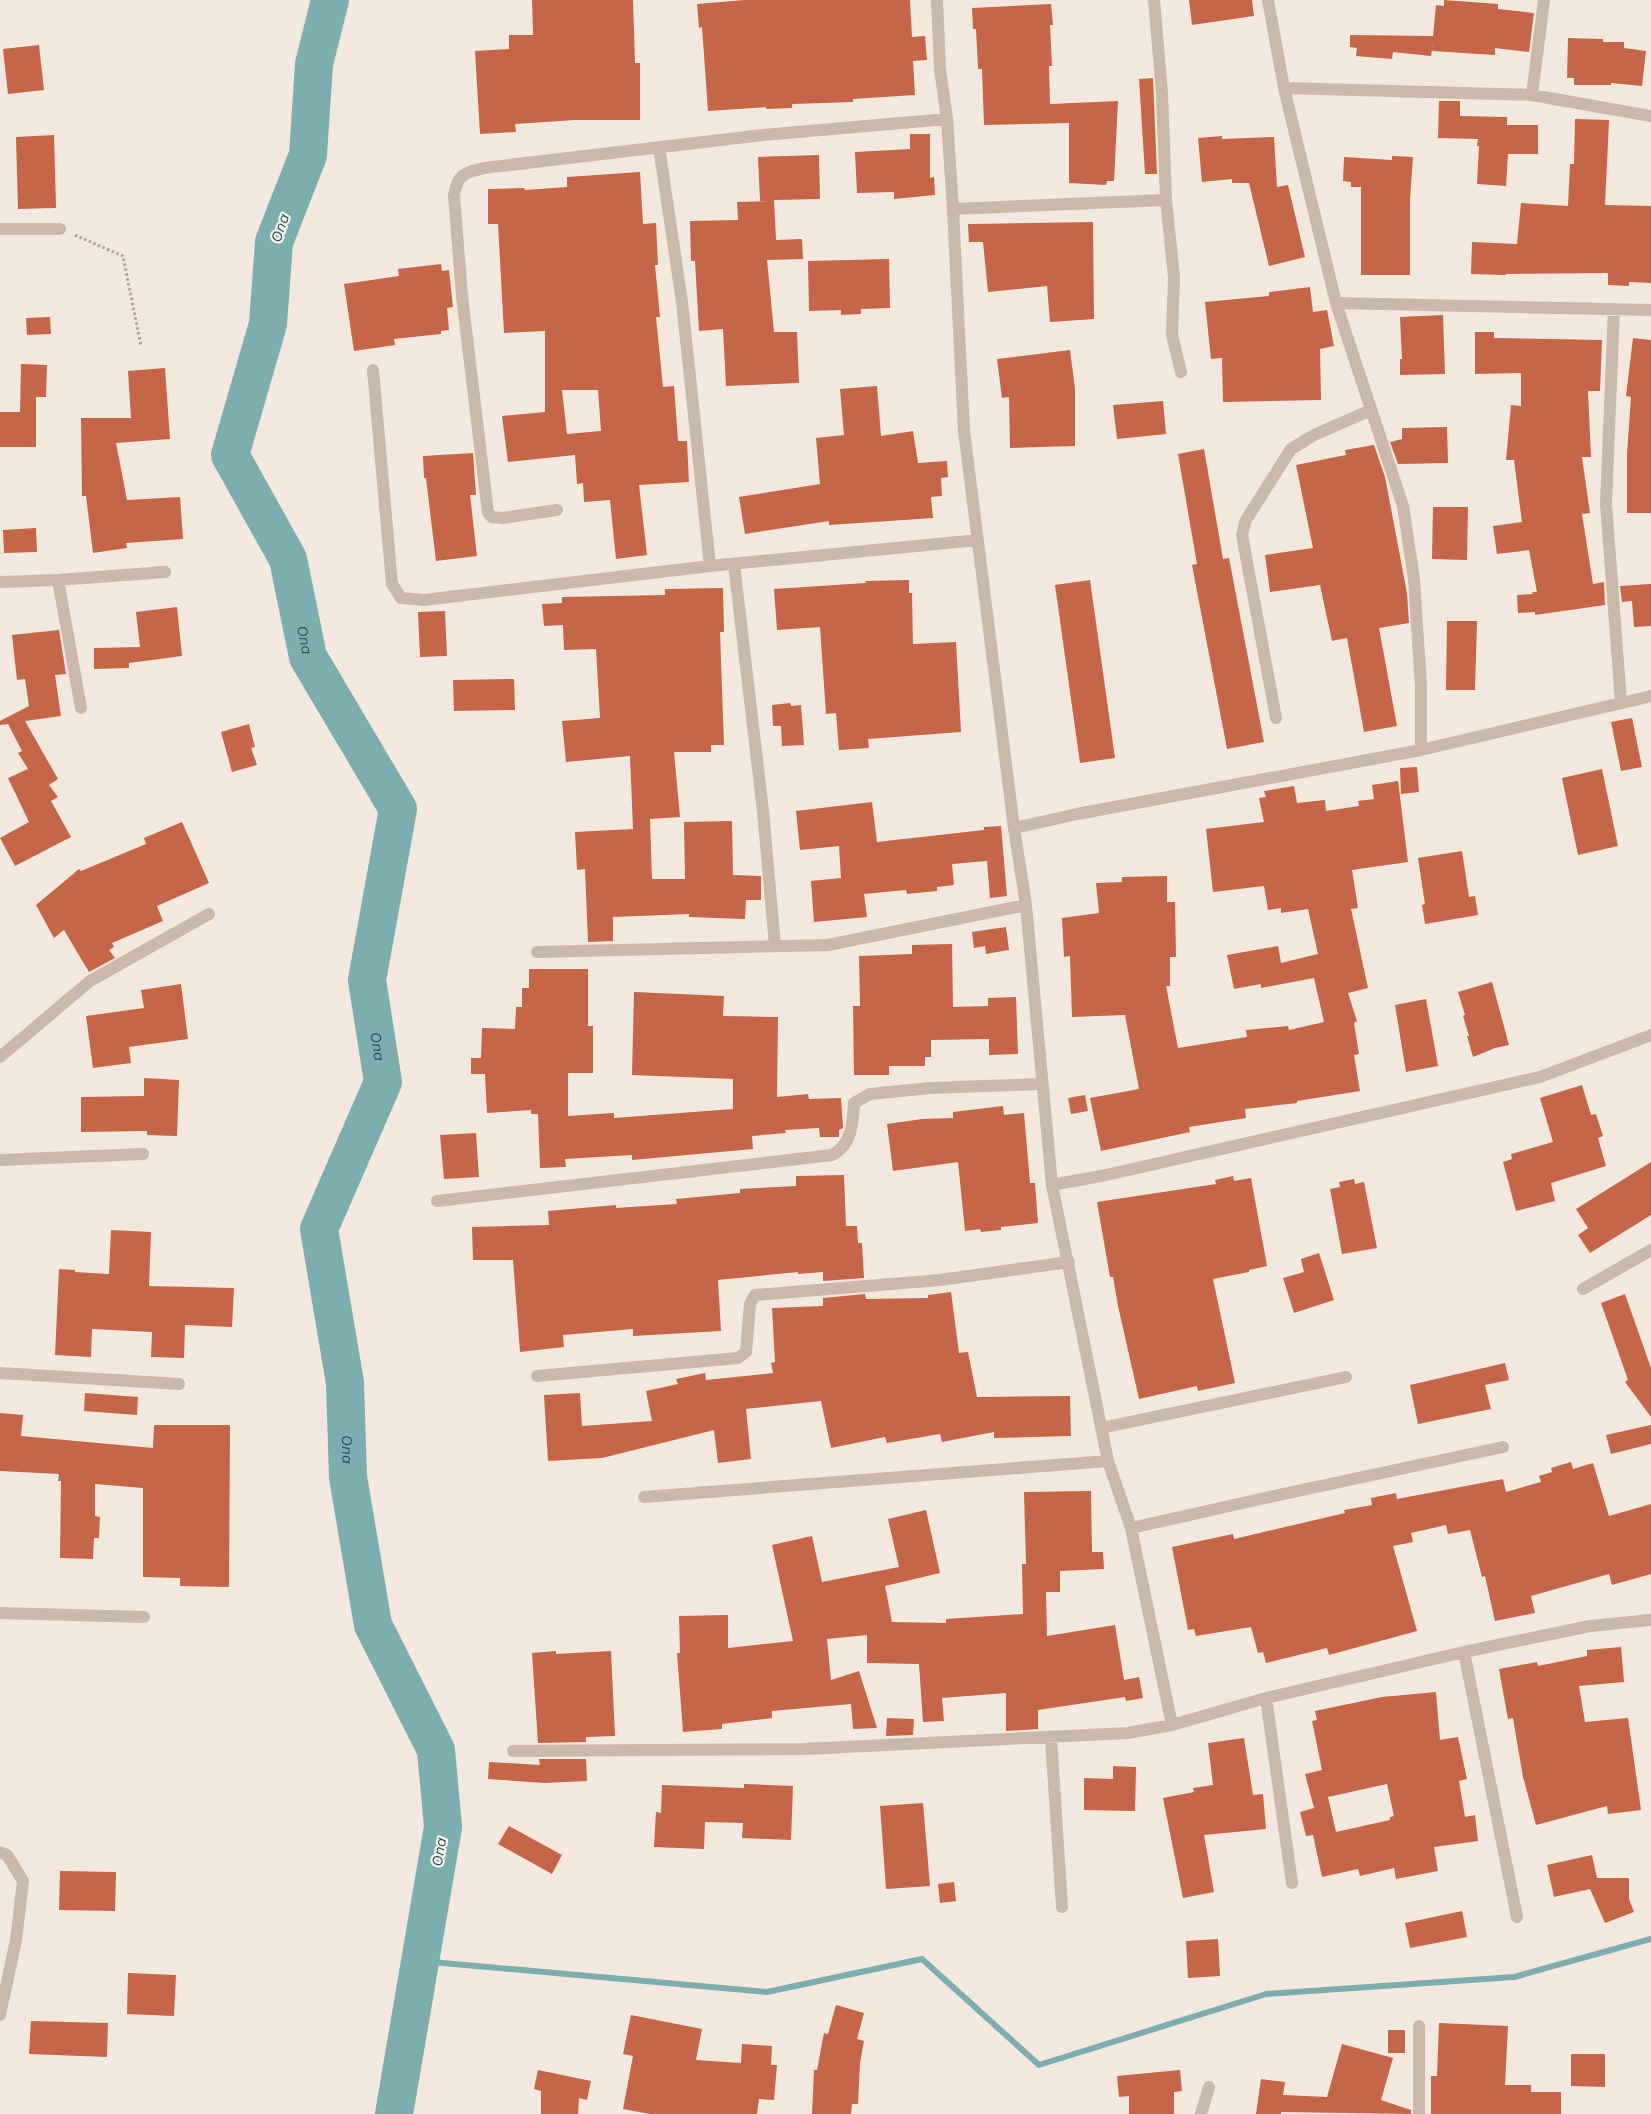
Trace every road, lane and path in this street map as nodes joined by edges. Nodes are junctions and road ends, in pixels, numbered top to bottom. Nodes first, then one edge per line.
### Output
1 (937, 0) edge
2 (1154, 0) edge
3 (1268, 0) edge
4 (1544, 0) edge
5 (1284, 88) junction
6 (1532, 95) junction
7 (1651, 116) edge
8 (946, 119) junction
9 (659, 148) junction
10 (1166, 200) junction
11 (953, 209) junction
12 (0, 229) edge
13 (60, 229) joint
14 (1336, 303) junction
15 (1614, 309) junction
16 (1651, 310) edge
17 (141, 346) dead end
18 (373, 370) dead end
19 (1181, 372) dead end
20 (1371, 410) junction
21 (557, 510) dead end
22 (978, 540) junction
23 (734, 564) junction
24 (710, 566) junction
25 (165, 572) dead end
26 (58, 580) junction
27 (0, 582) edge
28 (1651, 696) edge
29 (1621, 702) junction
30 (82, 708) dead end
31 (1276, 718) dead end
32 (1421, 750) junction
33 (1014, 828) junction
34 (1026, 905) junction
35 (209, 914) dead end
36 (775, 946) junction
37 (537, 952) dead end
38 (1651, 1035) edge
39 (0, 1057) edge
40 (1042, 1084) junction
41 (143, 1154) dead end
42 (0, 1160) edge
43 (1052, 1185) junction
44 (437, 1201) dead end
45 (1651, 1250) edge
46 (1068, 1262) junction
47 (1583, 1289) dead end
48 (0, 1373) edge
49 (537, 1376) dead end
50 (1346, 1377) dead end
51 (179, 1384) dead end
52 (1101, 1428) junction
53 (1503, 1447) dead end
54 (1108, 1461) junction
55 (644, 1497) dead end
56 (1131, 1528) junction
57 (0, 1613) edge
58 (144, 1617) dead end
59 (1651, 1620) edge
60 (1464, 1652) junction
61 (1266, 1698) junction
62 (1172, 1724) junction
63 (1051, 1738) junction
64 (513, 1751) dead end
65 (0, 1852) edge
66 (1292, 1883) dead end
67 (1062, 1907) dead end
68 (1517, 1916) dead end
69 (0, 2015) edge
70 (1419, 2026) dead end
71 (1208, 2087) dead end
72 (1200, 2114) edge
73 (1419, 2114) edge

1 - 8 street
2 - 10 street
3 - 5 street
4 - 6 street
5 - 6 street
5 - 14 street
6 - 7 street
8 - 9 street
8 - 11 street
9 - 21 street
9 - 24 street
10 - 11 street
10 - 19 street
11 - 22 street
12 - 13 street
13 - 17 path
14 - 15 street
14 - 20 street
15 - 16 street
15 - 29 street
18 - 24 street
20 - 31 street
20 - 32 street
22 - 23 street
22 - 33 street
23 - 24 street
23 - 36 street
25 - 26 street
26 - 27 street
26 - 30 street
28 - 29 street
29 - 32 street
32 - 33 street
33 - 34 street
34 - 36 street
34 - 40 street
35 - 39 street
36 - 37 street
38 - 43 street
40 - 43 street
40 - 44 street
41 - 42 street
43 - 46 street
45 - 47 street
46 - 49 street
46 - 52 street
48 - 51 street
50 - 52 street
52 - 54 street
53 - 56 street
54 - 55 street
54 - 56 street
56 - 62 street
57 - 58 street
59 - 60 street
60 - 61 street
60 - 68 street
61 - 62 street
61 - 66 street
62 - 63 street
63 - 64 street
63 - 67 street
65 - 69 street
70 - 73 street
71 - 72 street

